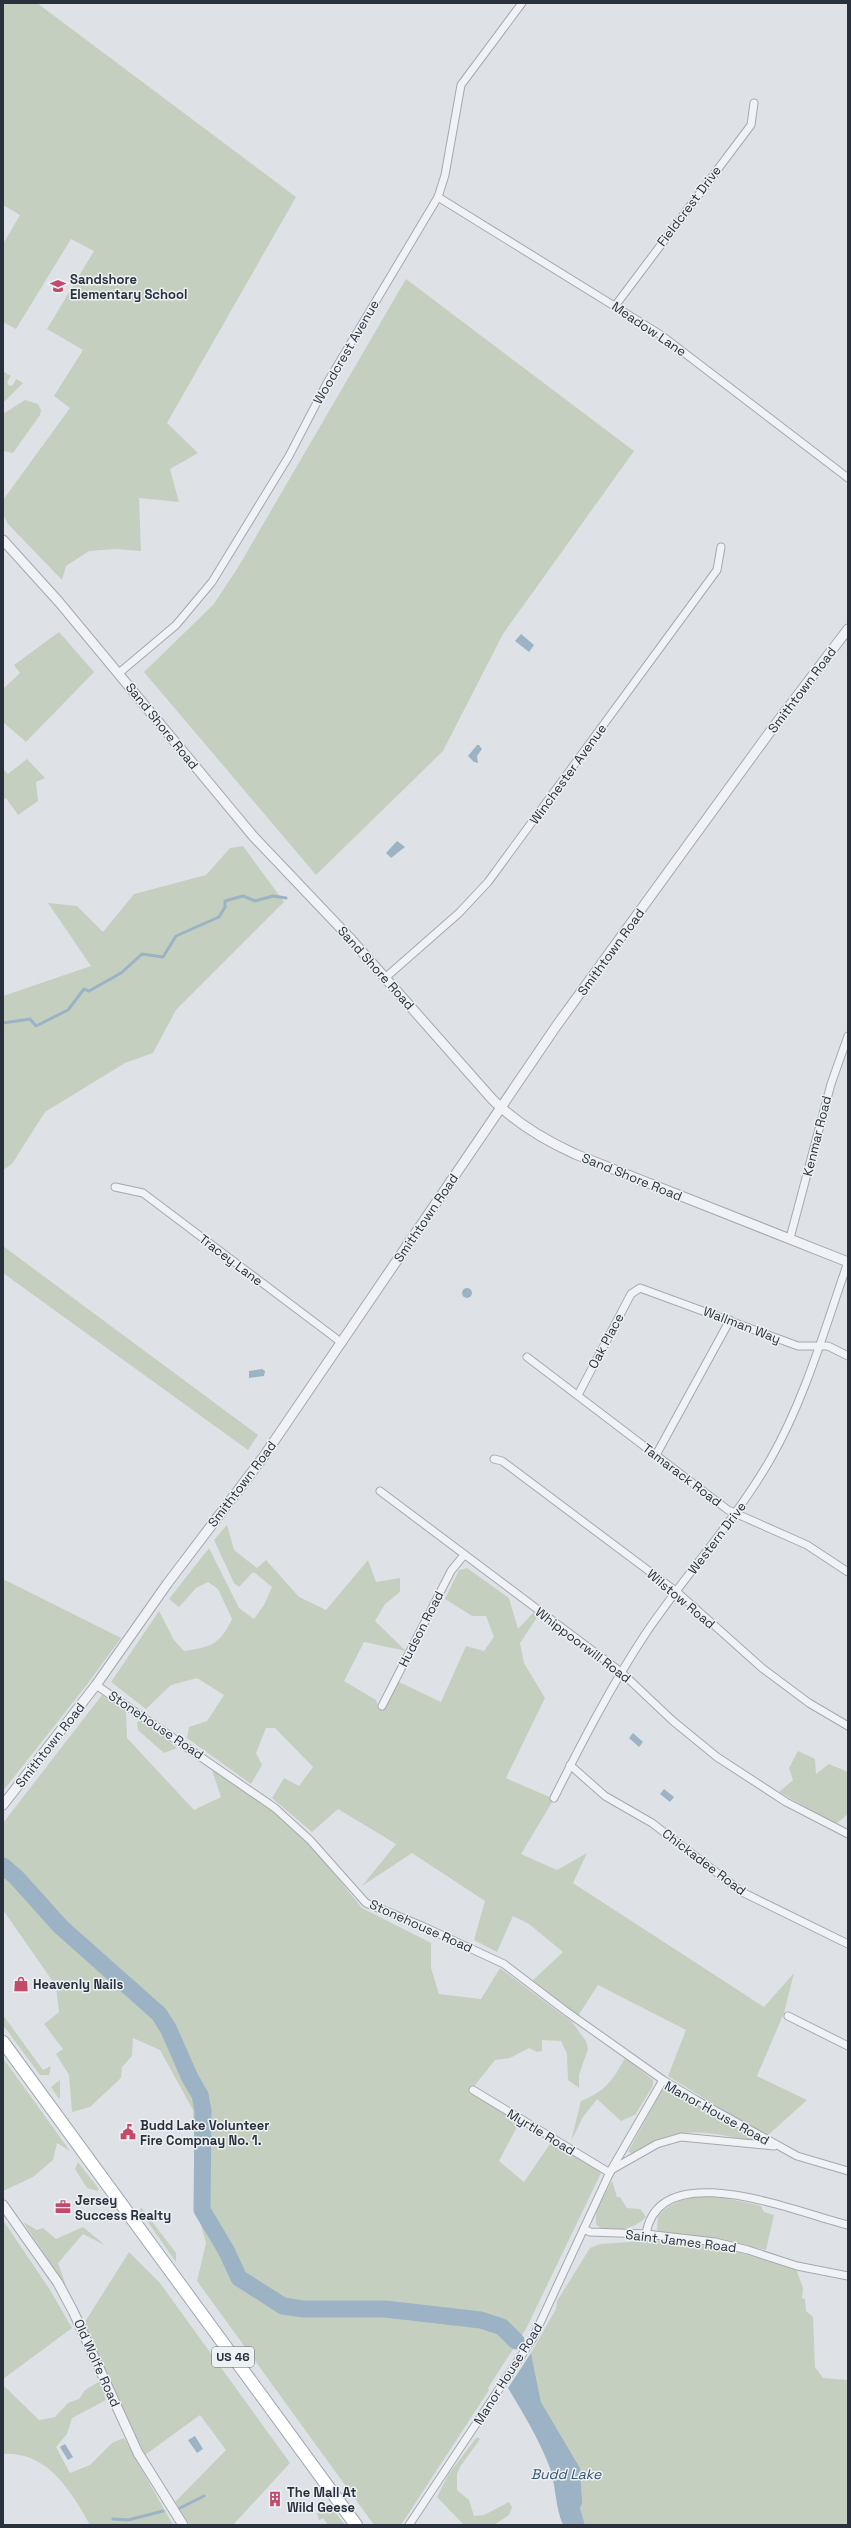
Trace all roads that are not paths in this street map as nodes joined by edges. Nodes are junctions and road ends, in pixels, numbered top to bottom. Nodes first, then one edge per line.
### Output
1 (522, 3) edge
2 (754, 103) dead end
3 (438, 197) junction
4 (615, 306) junction
5 (848, 478) edge
6 (3, 540) edge
7 (721, 547) dead end
8 (848, 629) edge
9 (118, 673) junction
10 (385, 978) junction
11 (848, 1036) edge
12 (500, 1107) junction
13 (115, 1187) dead end
14 (790, 1238) junction
15 (848, 1262) edge
16 (637, 1289) joint
17 (730, 1320) junction
18 (342, 1343) junction
19 (819, 1346) junction
20 (848, 1356) edge
21 (527, 1357) dead end
22 (578, 1395) junction
23 (656, 1455) junction
24 (494, 1459) dead end
25 (380, 1491) dead end
26 (736, 1514) junction
27 (464, 1556) junction
28 (847, 1570) edge
29 (677, 1592) junction
30 (621, 1672) junction
31 (96, 1685) junction
32 (382, 1706) dead end
33 (848, 1726) edge
34 (570, 1765) junction
35 (554, 1798) dead end
36 (3, 1806) edge
37 (848, 1834) edge
38 (848, 1944) edge
39 (788, 2016) dead end
40 (3, 2042) edge
41 (848, 2046) edge
42 (663, 2080) junction
43 (473, 2090) dead end
44 (779, 2147) junction
45 (848, 2171) edge
46 (611, 2172) junction
47 (3, 2205) edge
48 (848, 2225) edge
49 (584, 2229) junction
50 (646, 2234) junction
51 (848, 2276) edge
52 (183, 2525) edge
53 (356, 2525) edge
54 (409, 2525) edge

1 - 3 street, Woodcrest Avenue
2 - 4 street, Fieldcrest Drive
3 - 4 street, Meadow Lane
3 - 9 street, Woodcrest Avenue
4 - 5 street, Meadow Lane
6 - 9 street, Sand Shore Road
7 - 10 street, Winchester Avenue
8 - 12 street, Smithtown Road
9 - 10 street, Sand Shore Road
10 - 12 street, Sand Shore Road
11 - 14 street, Kenmar Road
12 - 14 street, Sand Shore Road
12 - 18 street, Smithtown Road
13 - 18 street, Tracey Lane
14 - 15 street, Sand Shore Road
15 - 19 street, Western Drive
16 - 17 street, Wallman Way
16 - 22 street, Oak Place
17 - 19 street, Wallman Way
17 - 23 street
18 - 31 street, Smithtown Road
19 - 20 street, Wallman Way
19 - 26 street, Western Drive
21 - 22 street, Tamarack Road
22 - 23 street, Tamarack Road
23 - 26 street, Tamarack Road
24 - 29 street, Wilstow Road
25 - 27 street, Whippoorwill Road
26 - 28 street, Tamarack Road
26 - 29 street, Western Drive
27 - 30 street, Whippoorwill Road
27 - 32 street, Hudson Road
29 - 30 street, Western Drive
29 - 33 street, Wilstow Road
30 - 34 street, Western Drive
30 - 37 street, Whippoorwill Road
31 - 36 street, Smithtown Road
31 - 42 street, Stonehouse Road
34 - 35 street, Western Drive
34 - 38 street, Chickadee Road
39 - 41 street
40 - 53 main road, US 46
42 - 44 street, Manor House Road
42 - 46 street, Manor House Road
43 - 46 street, Myrtle Road
44 - 45 street, Manor House Road
44 - 46 street, Manor House Road
46 - 49 street, Manor House Road
47 - 52 street, Old Wolfe Road
48 - 50 street
49 - 50 street, Saint James Road
49 - 54 street, Manor House Road
50 - 51 street, Saint James Road

